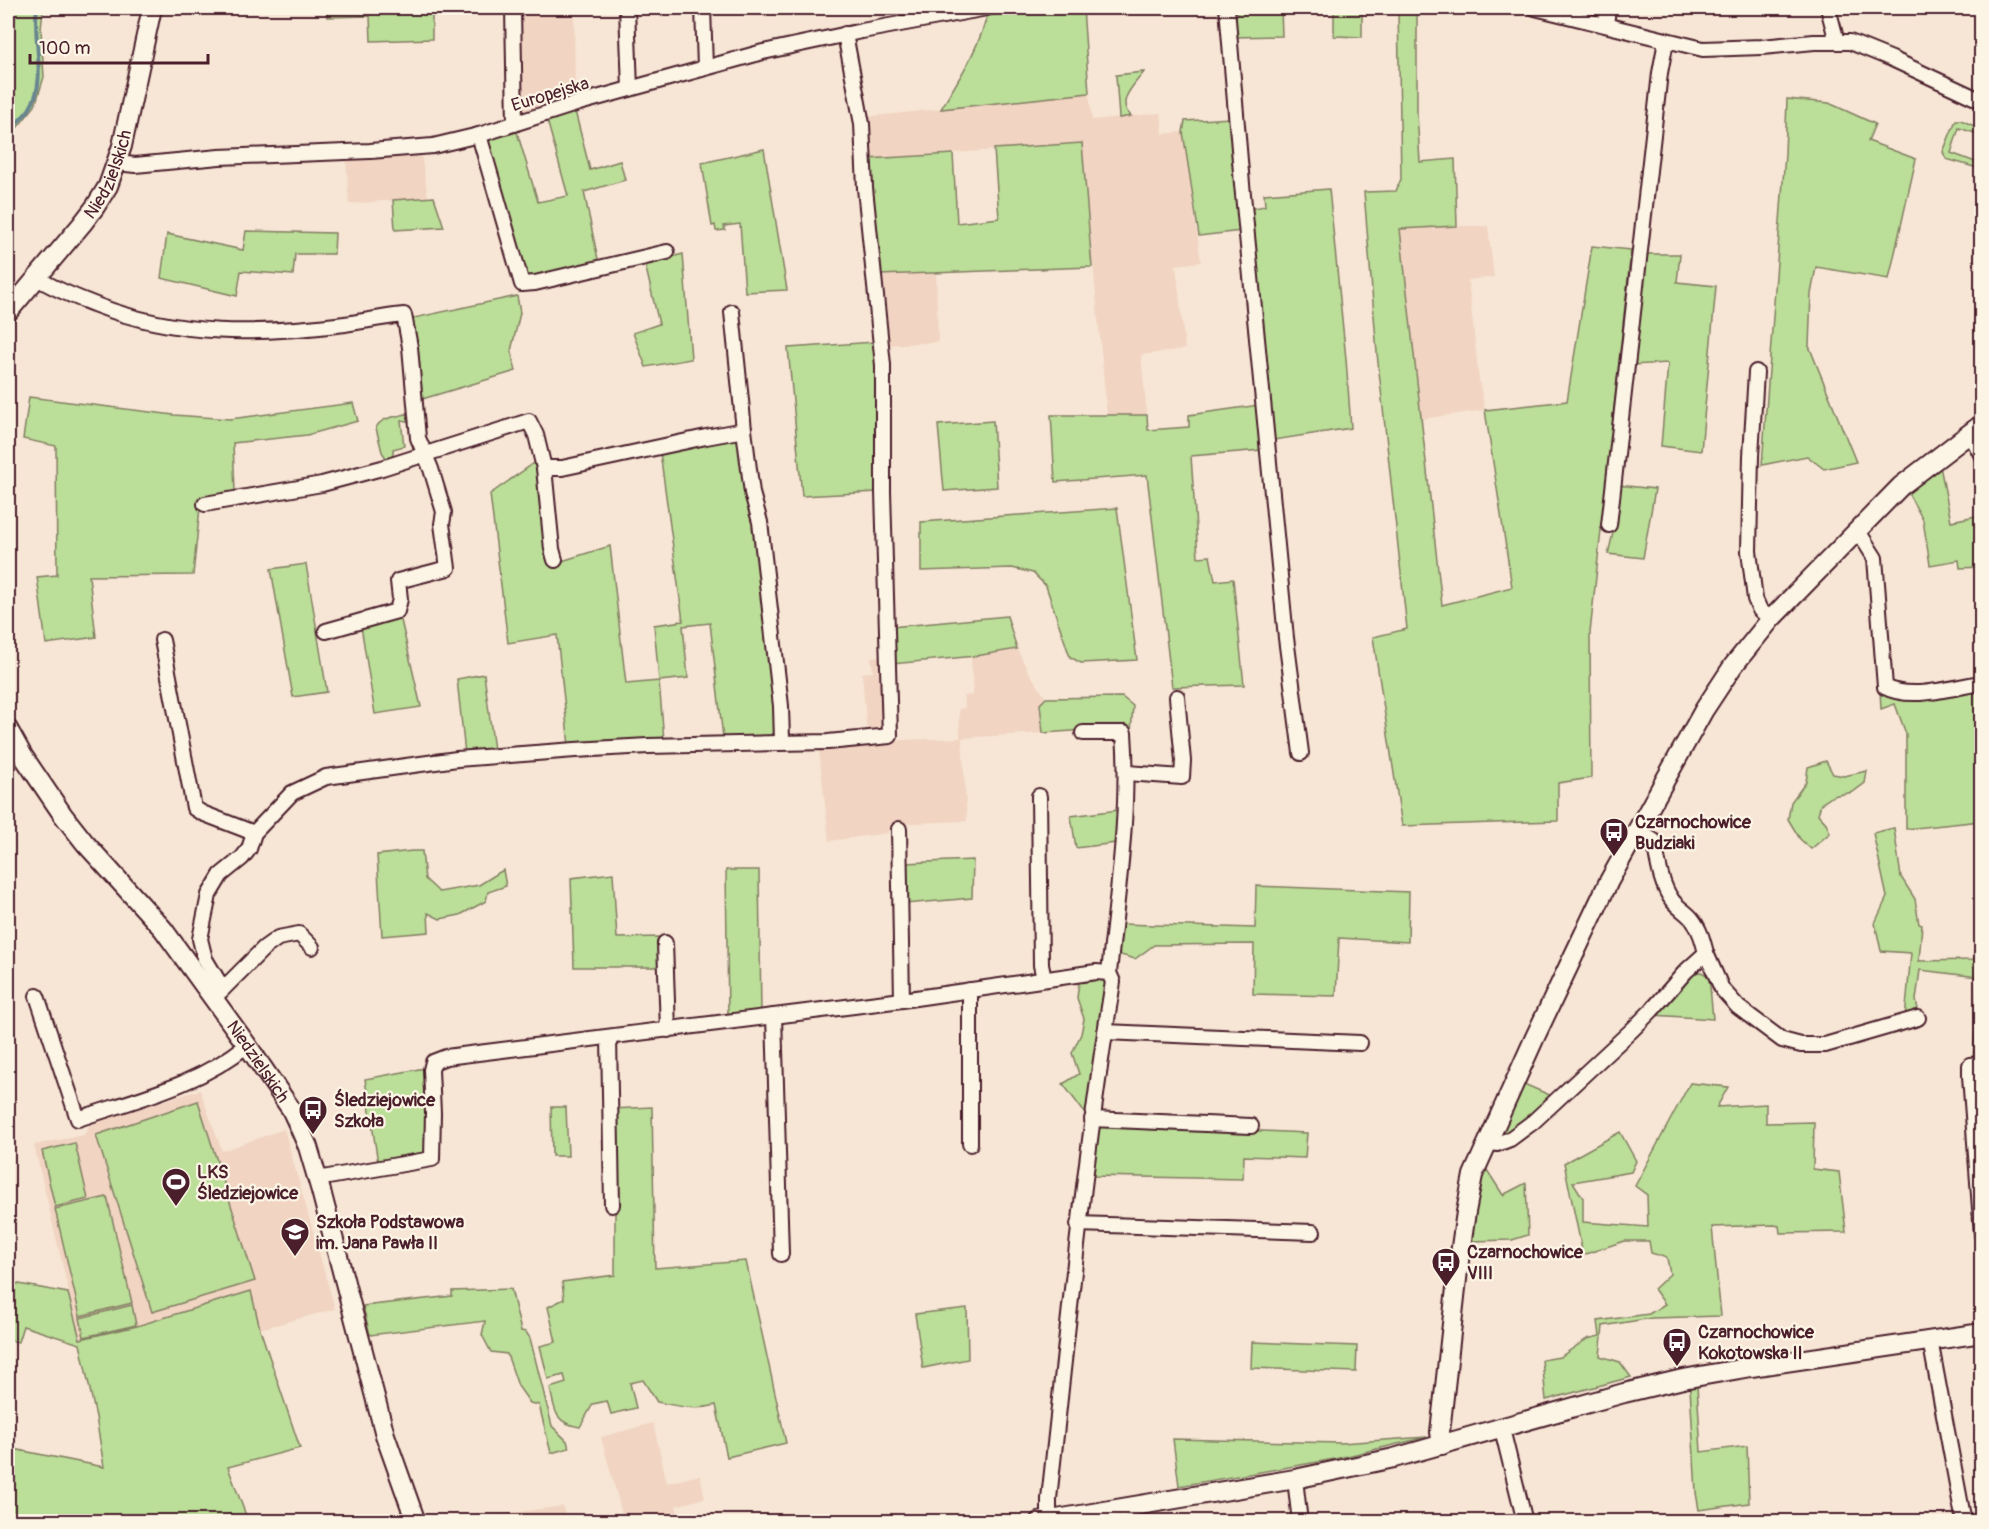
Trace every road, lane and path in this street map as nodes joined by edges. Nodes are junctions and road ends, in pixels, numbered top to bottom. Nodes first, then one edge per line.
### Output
1 (152, 8) edge
2 (513, 8) edge
3 (627, 8) edge
4 (703, 8) edge
5 (982, 8) edge
6 (1227, 8) edge
7 (1535, 8) edge
8 (1608, 8) edge
9 (1828, 8) edge
10 (1606, 26) junction
11 (845, 34) junction
12 (1666, 41) junction
13 (1837, 42) junction
14 (705, 67) junction
15 (630, 89) junction
16 (1982, 101) edge
17 (515, 124) junction
18 (479, 135) junction
19 (117, 163) junction
20 (667, 252) dead end
21 (38, 279) junction
22 (8, 312) edge
23 (732, 312) dead end
24 (1756, 372) dead end
25 (1976, 428) edge
26 (744, 430) junction
27 (425, 454) junction
28 (1982, 456) edge
29 (544, 468) junction
30 (205, 504) dead end
31 (1609, 525) dead end
32 (1858, 531) junction
33 (555, 560) dead end
34 (1772, 619) junction
35 (326, 631) dead end
36 (162, 640) dead end
37 (1982, 683) edge
38 (1177, 697) dead end
39 (8, 729) edge
40 (1083, 733) dead end
41 (782, 741) junction
42 (1301, 753) dead end
43 (1127, 773) junction
44 (1039, 796) dead end
45 (899, 829) dead end
46 (1638, 831) junction
47 (254, 833) junction
48 (665, 943) dead end
49 (312, 947) dead end
50 (1706, 953) junction
51 (1109, 973) junction
52 (1044, 979) junction
53 (970, 990) junction
54 (218, 994) junction
55 (37, 996) dead end
56 (902, 1000) junction
57 (774, 1016) junction
58 (1918, 1018) dead end
59 (668, 1030) junction
60 (1105, 1032) junction
61 (609, 1038) junction
62 (1360, 1043) dead end
63 (248, 1046) junction
64 (1982, 1064) edge
65 (1092, 1119) junction
66 (1251, 1126) dead end
67 (1487, 1142) junction
68 (970, 1144) dead end
69 (318, 1179) junction
70 (612, 1205) dead end
71 (1078, 1224) junction
72 (1313, 1232) dead end
73 (1982, 1235) edge
74 (781, 1254) dead end
75 (1982, 1333) edge
76 (1930, 1340) junction
77 (1502, 1429) junction
78 (1442, 1445) junction
79 (1295, 1479) junction
80 (416, 1521) edge
81 (1046, 1521) edge
82 (1300, 1521) edge
83 (1525, 1521) edge
84 (1964, 1521) edge

1 - 19 street, Niedzielskich
2 - 17 street
3 - 15 street
4 - 14 street
5 - 11 street, Europejska
6 - 42 street
7 - 10 street
8 - 10 street
9 - 13 street
10 - 12 street
11 - 14 street, Europejska
11 - 41 street
12 - 13 street
12 - 31 street
13 - 16 street
14 - 15 street, Europejska
15 - 17 street, Europejska
17 - 18 street, Europejska
18 - 19 street, Europejska
18 - 20 street
19 - 21 street, Niedzielskich
21 - 22 street, Niedzielskich
21 - 27 street
23 - 26 street
24 - 34 street
25 - 28 street
25 - 32 street
26 - 29 street
26 - 41 street
27 - 29 street
27 - 30 street
27 - 35 street
29 - 33 street
32 - 34 street
32 - 37 street
34 - 46 street
36 - 47 street
38 - 43 street
39 - 54 street, Niedzielskich
40 - 43 street
41 - 47 street
43 - 51 street
44 - 52 street
45 - 56 street
46 - 50 street
46 - 67 street
47 - 54 street
48 - 59 street
49 - 54 street
50 - 58 street
50 - 67 street
51 - 52 street
51 - 60 street
52 - 53 street
53 - 56 street
53 - 68 street
54 - 63 street, Niedzielskich
55 - 63 street
56 - 57 street
57 - 59 street
57 - 74 street
59 - 61 street
60 - 62 street
60 - 65 street
61 - 69 street
61 - 70 street
63 - 69 street, Niedzielskich
64 - 73 street
65 - 66 street
65 - 71 street
67 - 78 street
69 - 80 street, Niedzielskich
71 - 72 street
71 - 81 street
75 - 76 street
76 - 77 street
76 - 84 street
77 - 78 street
77 - 83 street
78 - 79 street
79 - 81 street
79 - 82 street

